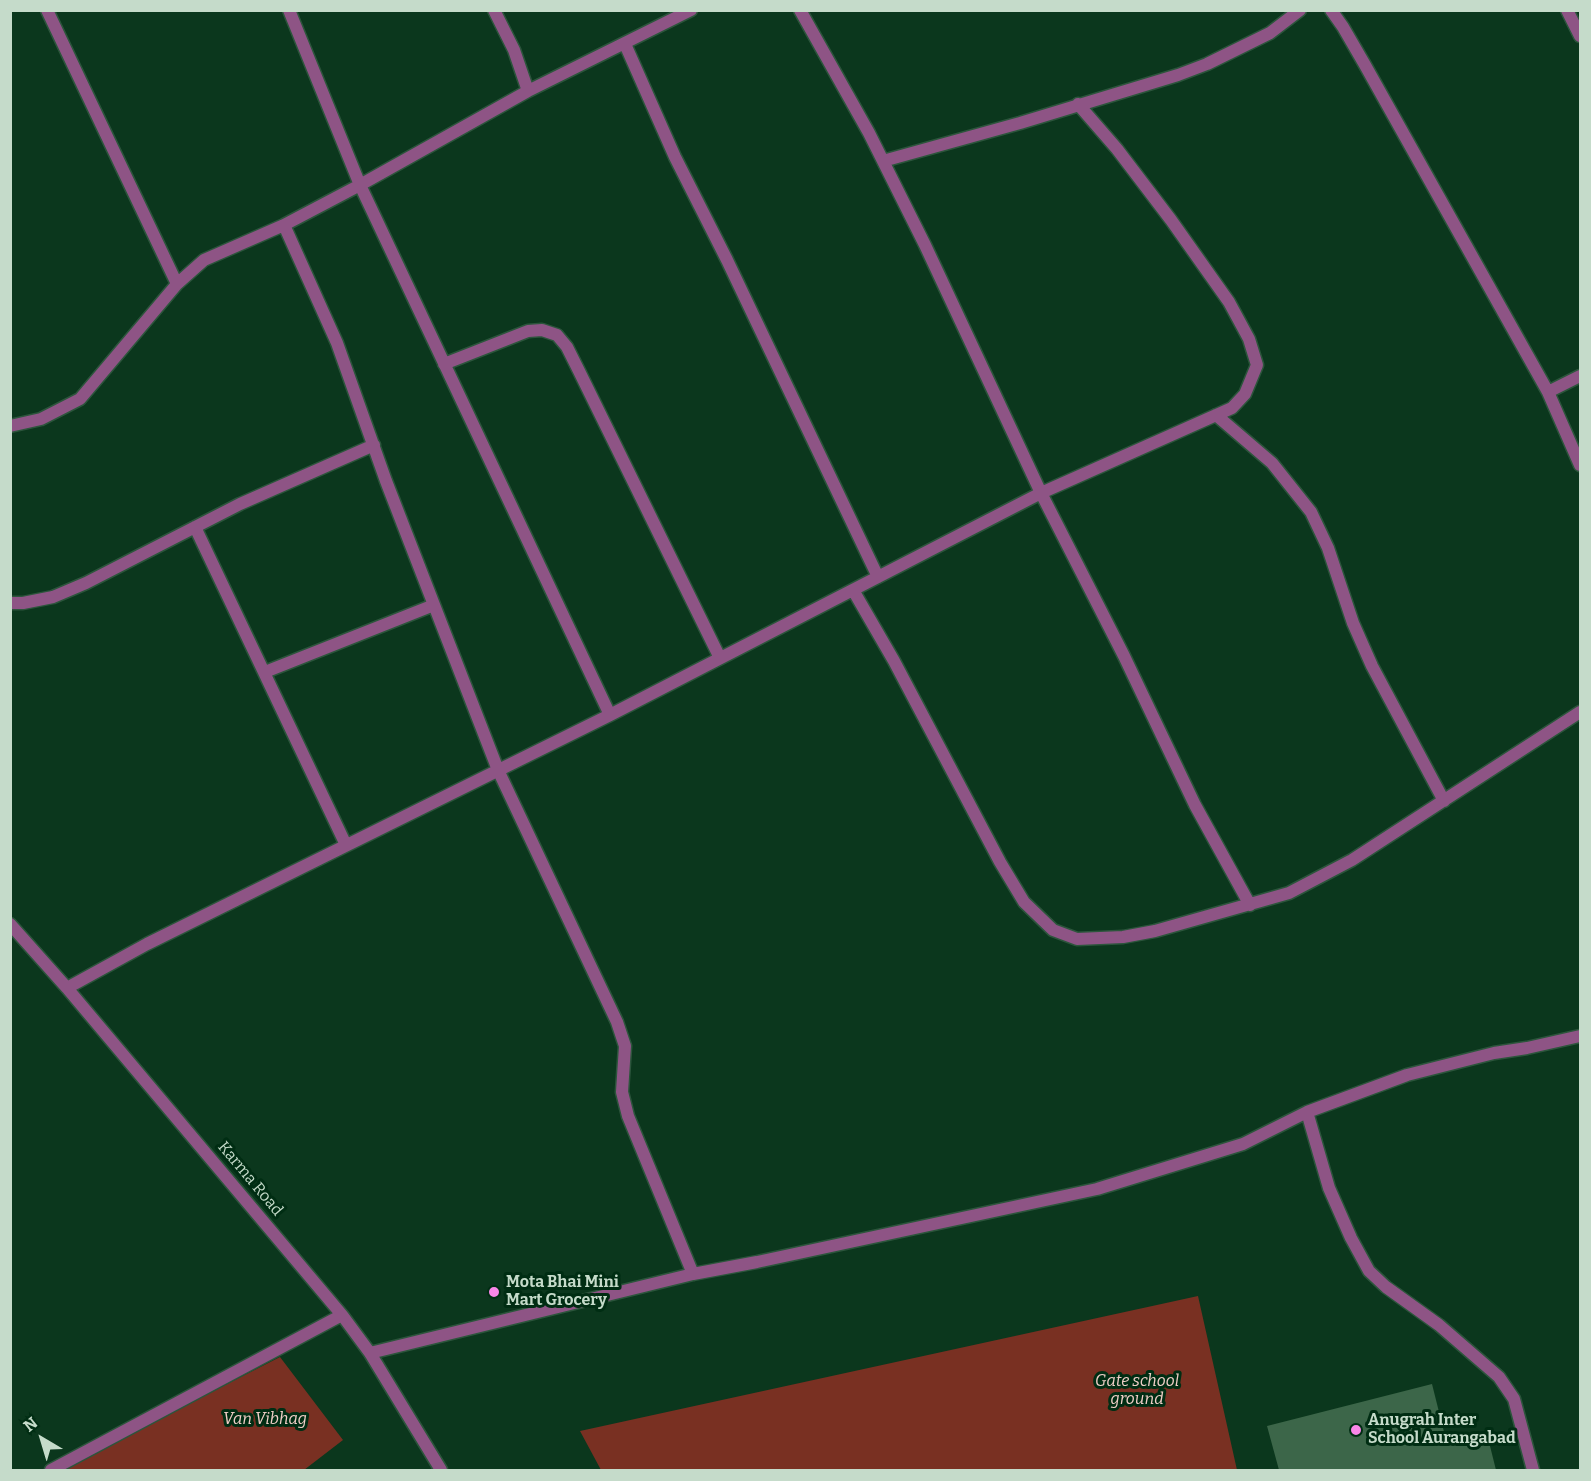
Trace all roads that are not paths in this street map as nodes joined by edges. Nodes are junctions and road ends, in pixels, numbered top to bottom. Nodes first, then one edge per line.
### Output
1 (47, 10) edge
2 (288, 10) edge
3 (494, 10) edge
4 (691, 10) edge
5 (800, 10) edge
6 (1300, 10) edge
7 (1331, 10) edge
8 (1567, 10) edge
9 (1581, 36) edge
10 (625, 44) junction
11 (528, 90) junction
12 (1078, 104) junction
13 (883, 161) junction
14 (360, 185) junction
15 (284, 225) junction
16 (177, 284) junction
17 (444, 364) junction
18 (1581, 376) edge
19 (1548, 392) junction
20 (1216, 415) junction
21 (10, 426) edge
22 (374, 445) junction
23 (1581, 465) edge
24 (1041, 493) junction
25 (195, 527) junction
26 (878, 577) junction
27 (853, 590) junction
28 (10, 603) edge
29 (434, 605) junction
30 (720, 658) junction
31 (265, 672) junction
32 (1581, 712) edge
33 (610, 715) junction
34 (498, 770) junction
35 (1444, 801) junction
36 (346, 845) junction
37 (1250, 905) junction
38 (10, 924) edge
39 (67, 988) junction
40 (1581, 1036) edge
41 (1306, 1112) junction
42 (693, 1274) junction
43 (342, 1315) junction
44 (370, 1353) junction
45 (51, 1470) edge
46 (441, 1470) edge
47 (1533, 1470) edge

1 - 16 street
2 - 14 street
3 - 11 street
4 - 10 street
5 - 13 street
6 - 12 street
7 - 19 street
8 - 9 street
10 - 11 street
10 - 26 street
11 - 14 street
12 - 13 street
12 - 20 street
13 - 24 street
14 - 15 street
14 - 17 street
15 - 16 street
15 - 22 street
16 - 21 street
17 - 30 street
17 - 33 street
18 - 19 street
19 - 23 street
20 - 24 street
20 - 35 street
22 - 25 street
22 - 29 street
24 - 26 street
24 - 37 street
25 - 28 street
25 - 31 street
26 - 27 street
27 - 30 street
27 - 37 street
29 - 31 street
29 - 34 street
30 - 33 street
31 - 36 street
32 - 35 street
33 - 34 street
34 - 36 street
34 - 42 street
35 - 37 street
36 - 39 street
38 - 39 street, Karma Road
39 - 43 street, Karma Road
40 - 41 street
41 - 42 street
41 - 47 street
42 - 44 street
43 - 44 street, Karma Road
43 - 45 street
44 - 46 street, Karma Road

